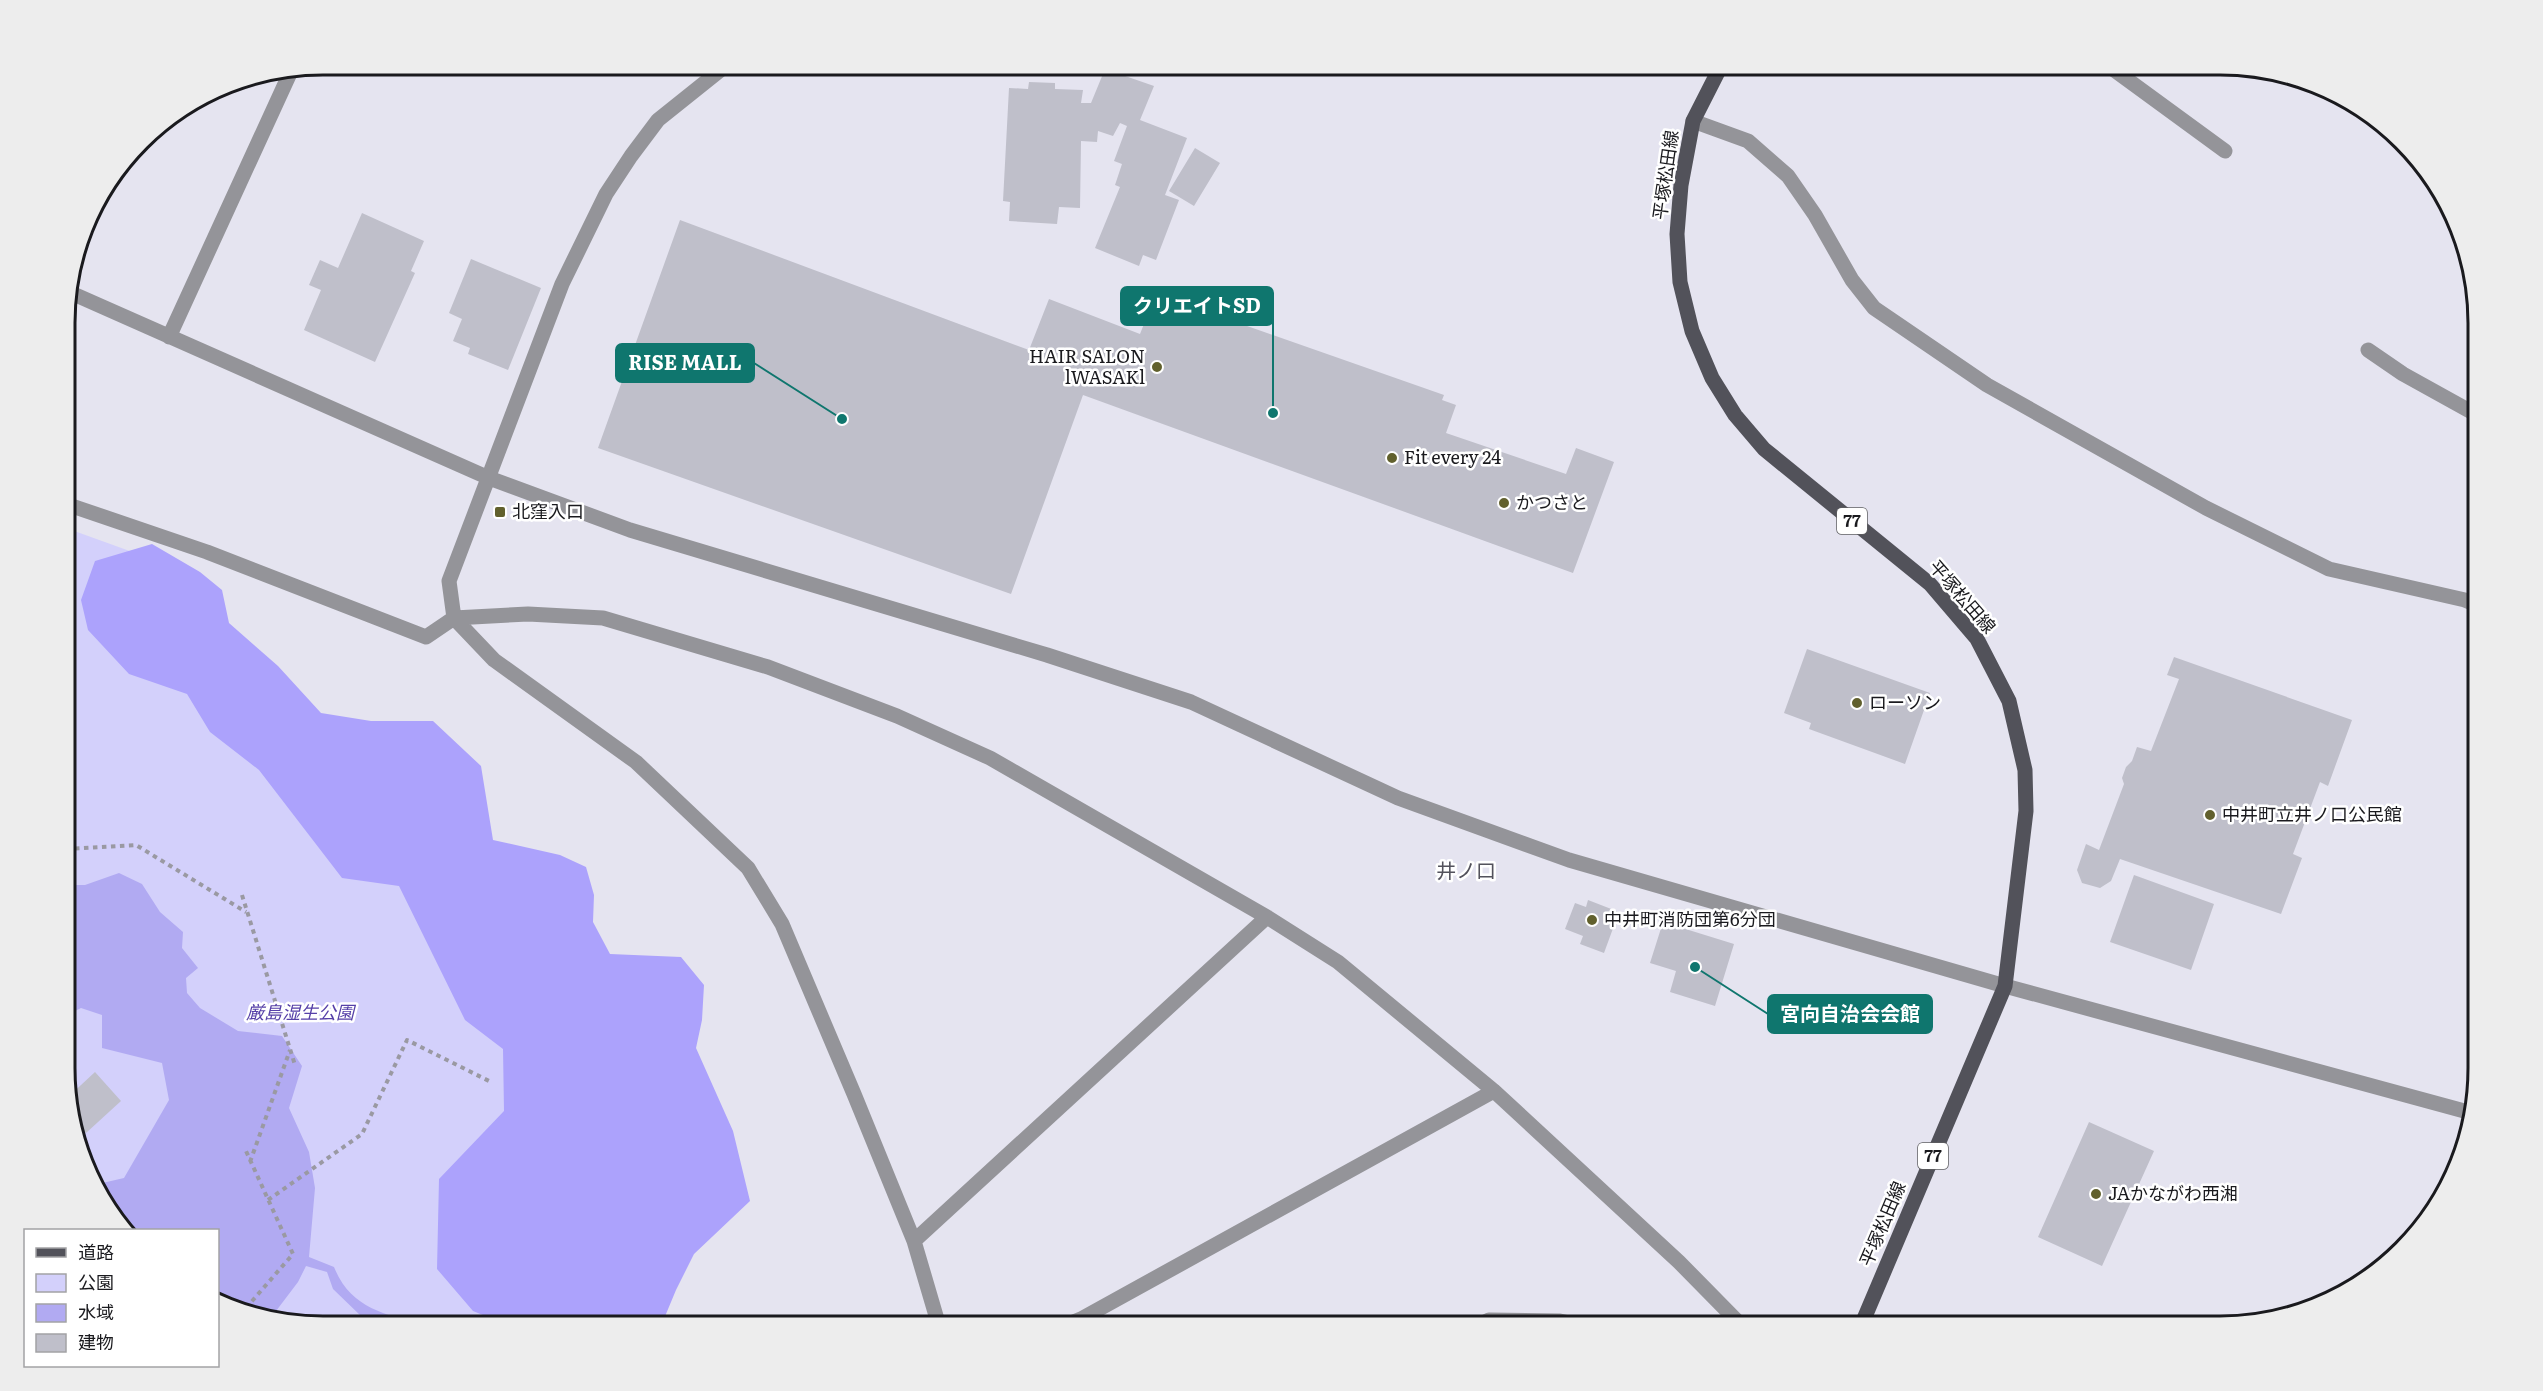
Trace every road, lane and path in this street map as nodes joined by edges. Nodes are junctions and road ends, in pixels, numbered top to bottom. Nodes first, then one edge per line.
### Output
1 (715, 75) edge
2 (1716, 75) edge
3 (2121, 75) edge
4 (288, 78) edge
5 (1693, 121) junction
6 (2225, 151) dead end
7 (77, 295) edge
8 (169, 337) junction
9 (2368, 350) dead end
10 (2468, 410) edge
11 (489, 478) junction
12 (75, 507) edge
13 (2468, 601) edge
14 (454, 618) junction
15 (75, 848) edge
16 (242, 895) dead end
17 (246, 912) junction
18 (1267, 917) junction
19 (2006, 986) junction
20 (290, 1049) junction
21 (295, 1065) dead end
22 (491, 1082) dead end
23 (1494, 1091) junction
24 (2464, 1111) edge
25 (246, 1151) dead end
26 (250, 1162) junction
27 (268, 1200) junction
28 (914, 1241) junction
29 (249, 1305) edge
30 (936, 1316) edge
31 (1085, 1316) edge
32 (1732, 1316) edge
33 (1865, 1316) edge

1 - 11 street
2 - 5 main road, 平塚松田線 / 77
3 - 6 street
4 - 8 street
5 - 13 street
5 - 19 main road, 平塚松田線 / 77
7 - 8 street
8 - 11 street
9 - 10 street
11 - 14 street
11 - 19 street
12 - 14 street
14 - 18 street
14 - 28 street
15 - 17 path
16 - 17 path
17 - 20 path
18 - 23 street
18 - 28 street
19 - 24 street
19 - 33 main road, 平塚松田線 / 77
20 - 21 path
20 - 26 path
22 - 27 path
23 - 31 street
23 - 32 street
25 - 26 path
26 - 27 path
27 - 29 path
28 - 30 street

